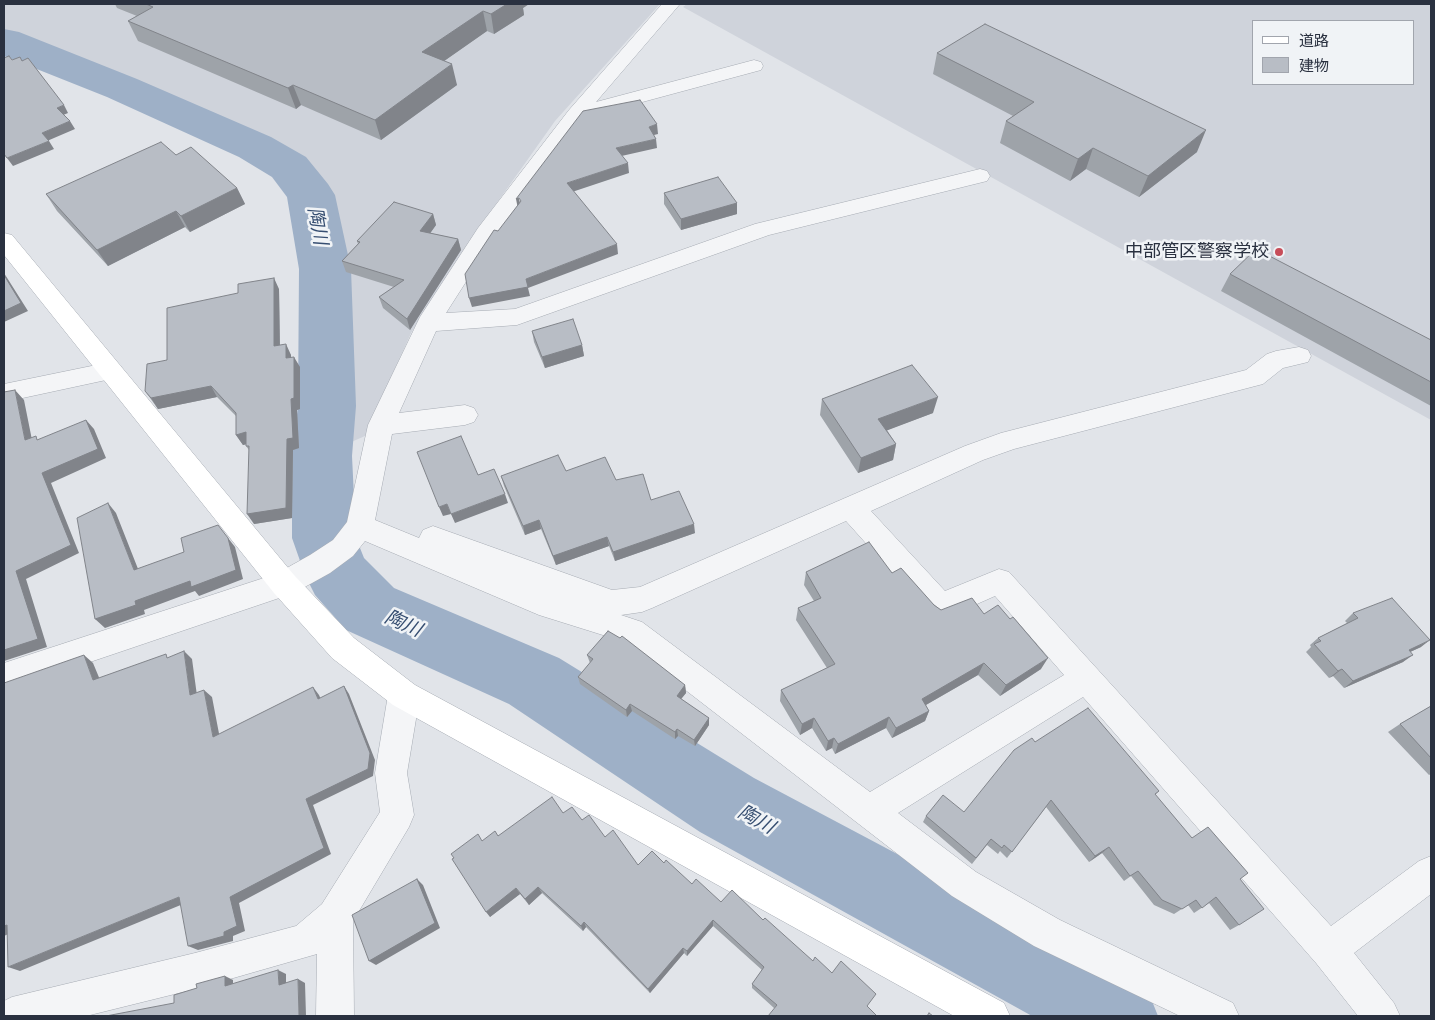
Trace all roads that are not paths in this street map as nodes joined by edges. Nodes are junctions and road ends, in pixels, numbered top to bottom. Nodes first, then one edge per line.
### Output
1 (671, 4) edge
2 (754, 66) dead end
3 (576, 114) junction
4 (980, 176) dead end
5 (4, 240) edge
6 (428, 323) junction
7 (1299, 356) dead end
8 (111, 371) junction
9 (4, 393) edge
10 (465, 415) dead end
11 (381, 425) junction
12 (851, 508) junction
13 (358, 535) junction
14 (284, 584) junction
15 (1086, 678) junction
16 (4, 680) edge
17 (404, 695) junction
18 (871, 811) junction
19 (1431, 873) edge
20 (335, 917) junction
21 (1329, 950) junction
22 (12, 1016) edge
23 (335, 1016) edge
24 (991, 1016) edge
25 (1220, 1016) edge
26 (1380, 1016) edge

1 - 3 street
2 - 3 street
3 - 6 street
4 - 6 street
5 - 8 street
6 - 11 street
7 - 12 street
8 - 9 street
8 - 14 street
10 - 11 street
11 - 13 street
12 - 13 street
12 - 15 street
13 - 14 street
13 - 18 street
14 - 16 street
14 - 17 street
15 - 18 street
15 - 21 street
17 - 20 street
17 - 24 street
18 - 25 street
19 - 21 street
20 - 22 street
20 - 23 street
21 - 26 street

